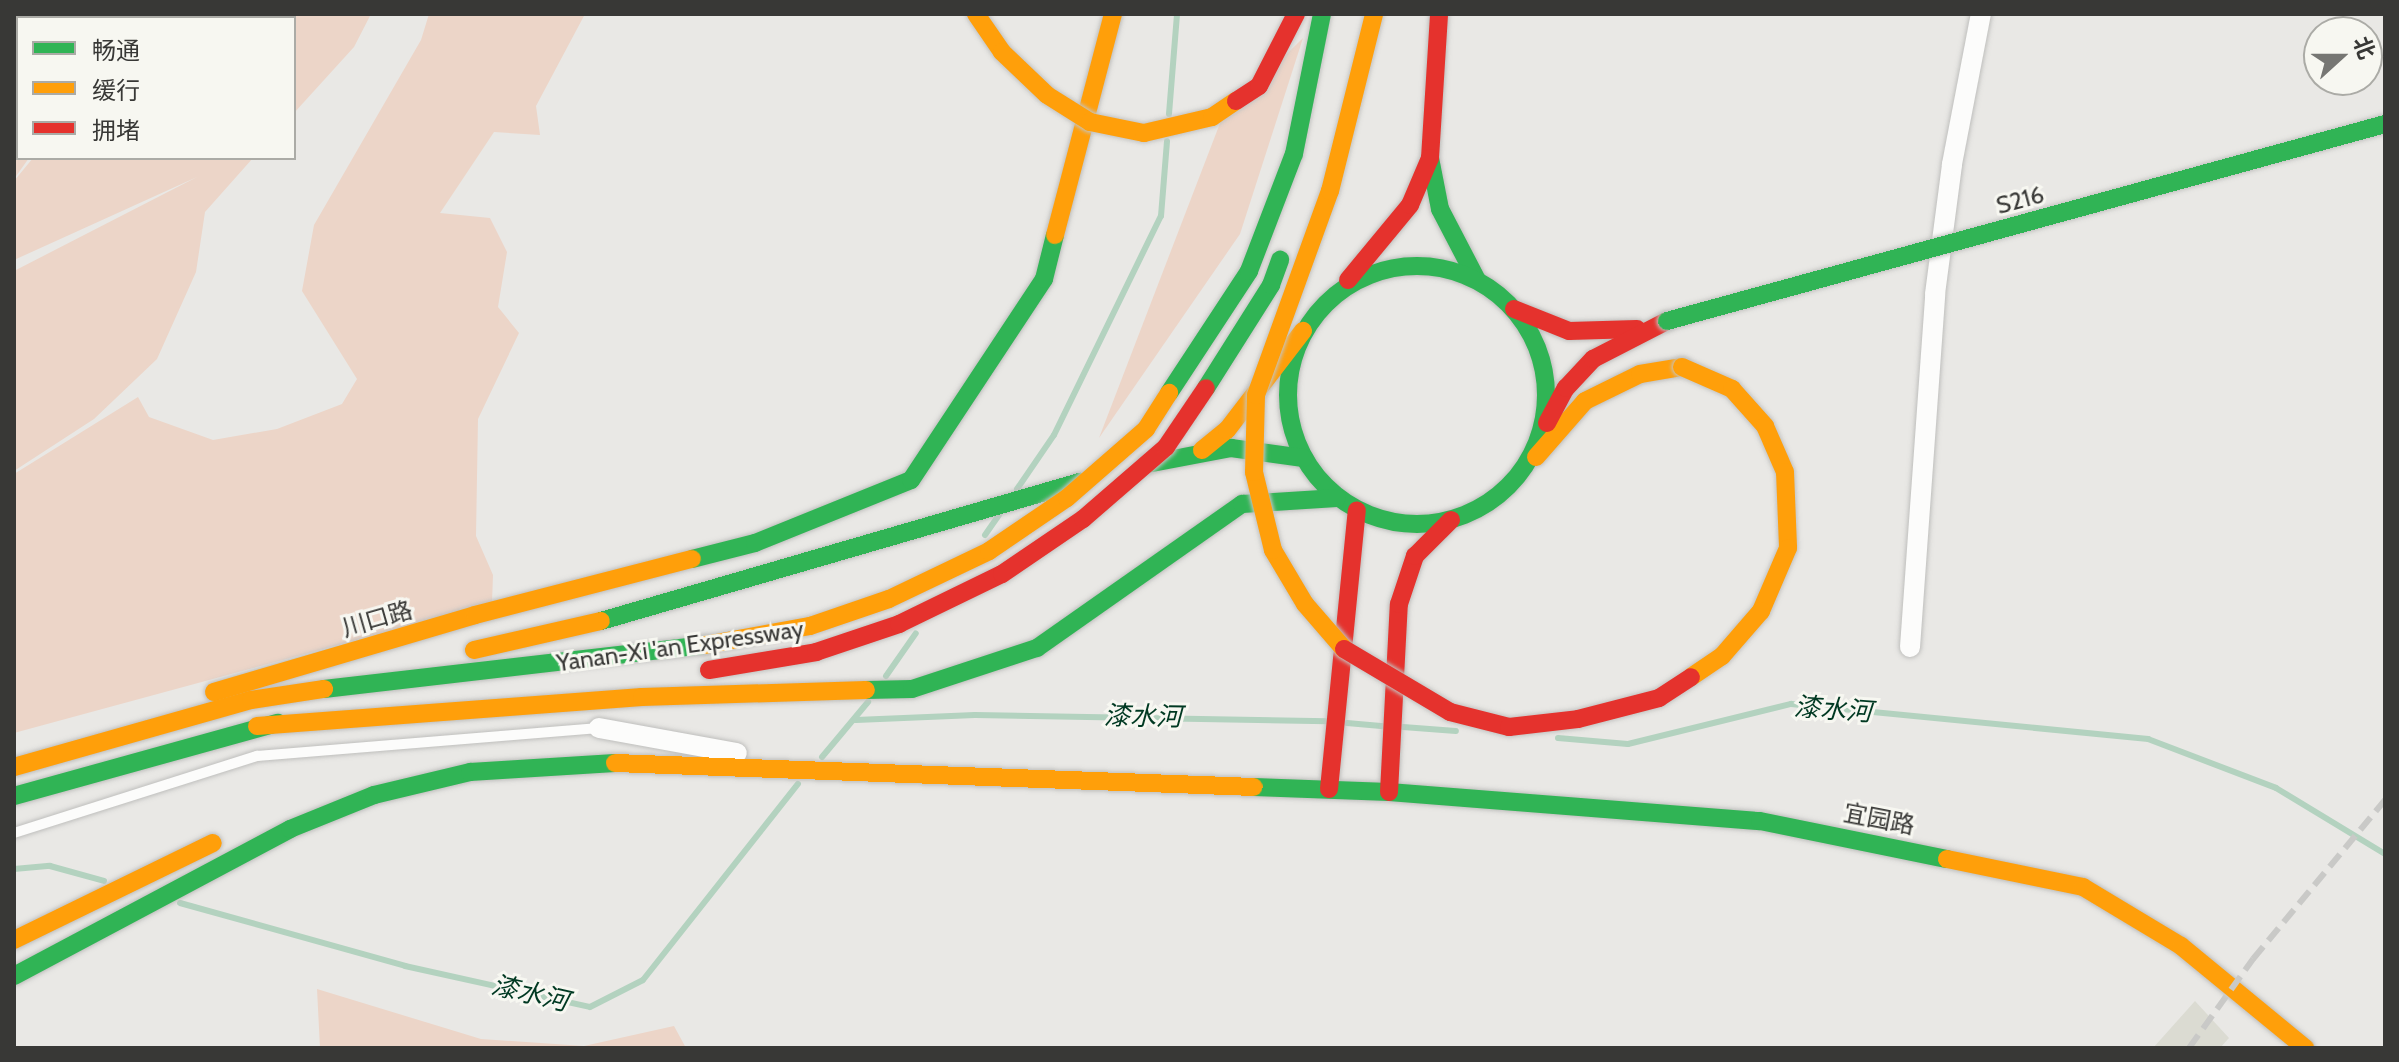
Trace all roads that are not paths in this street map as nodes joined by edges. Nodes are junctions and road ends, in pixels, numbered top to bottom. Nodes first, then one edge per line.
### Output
1 (976, 14) edge
2 (1113, 14) edge
3 (1296, 14) edge
4 (1322, 14) edge
5 (1374, 14) edge
6 (1439, 14) edge
7 (1981, 14) edge
8 (2385, 124) edge
9 (1430, 158) junction
10 (1286, 243) dead end
11 (1477, 280) junction
12 (1338, 291) junction
13 (1514, 309) junction
14 (1667, 321) junction
15 (1303, 331) junction
16 (1540, 436) junction
17 (1202, 450) junction
18 (1303, 458) junction
19 (1510, 486) junction
20 (1337, 498) junction
21 (1357, 510) junction
22 (1451, 520) junction
23 (755, 543) junction
24 (841, 553) junction
25 (1910, 647) dead end
26 (701, 671) dead end
27 (661, 676) dead end
28 (251, 700) junction
29 (257, 726) junction
30 (599, 728) joint
31 (14, 751) edge
32 (746, 755) junction
33 (14, 767) edge
34 (1245, 782) junction
35 (336, 788) dead end
36 (1329, 789) junction
37 (1389, 792) junction
38 (14, 796) edge
39 (14, 833) edge
40 (226, 836) dead end
41 (14, 940) edge
42 (14, 976) edge
43 (2305, 1048) edge

1 - 3 main road, bridge
2 - 23 main road
4 - 28 main road, Yanan-Xi 'an Expressway, bridge
5 - 19 main road, bridge
6 - 9 main road
7 - 25 street
8 - 14 main road, S216 / S216, bridge
9 - 11 main road
9 - 12 main road
10 - 26 main road, Yanan-Xi 'an Expressway, bridge
11 - 12 main road
11 - 13 main road
12 - 15 main road
13 - 14 main road
13 - 16 main road
14 - 16 main road
15 - 17 main road
15 - 18 main road
16 - 19 main road
17 - 18 main road
17 - 24 main road
18 - 20 main road
19 - 22 main road
20 - 21 main road
20 - 29 main road
21 - 22 main road
21 - 36 main road
22 - 37 main road
23 - 24 main road
23 - 31 main road, 川口路
24 - 28 main road
27 - 29 main road, Yanan-Xi 'an Expressway
28 - 33 main road, Yanan-Xi 'an Expressway
29 - 38 main road, Yanan-Xi 'an Expressway
30 - 32 street
30 - 39 lane
32 - 34 main road
32 - 35 main road
34 - 36 main road, 宜园路
34 - 42 main road
36 - 37 main road, 宜园路
37 - 43 main road, 宜园路
40 - 41 main road

